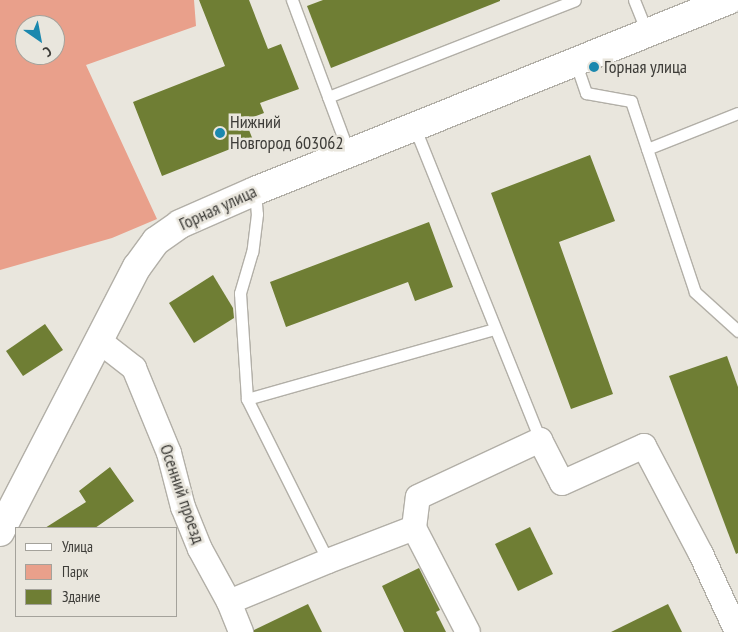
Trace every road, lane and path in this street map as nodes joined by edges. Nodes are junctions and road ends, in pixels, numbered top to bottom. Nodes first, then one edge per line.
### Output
1 (292, 0) edge
2 (575, 0) edge
3 (634, 0) edge
4 (729, 0) edge
5 (647, 32) junction
6 (575, 61) junction
7 (328, 97) junction
8 (738, 113) edge
9 (414, 126) junction
10 (647, 149) junction
11 (349, 153) junction
12 (255, 191) junction
13 (494, 329) junction
14 (738, 331) edge
15 (98, 340) junction
16 (247, 399) junction
17 (540, 440) junction
18 (414, 528) junction
19 (0, 532) edge
20 (328, 561) junction
21 (229, 602) junction
22 (241, 632) edge
23 (468, 632) edge
24 (737, 632) edge

1 - 7 lane
2 - 7 lane
3 - 5 lane
4 - 5 main road, Горная улица
5 - 6 main road, Горная улица
6 - 9 main road, Горная улица
6 - 10 lane
7 - 11 lane
8 - 10 lane
9 - 11 main road, Горная улица
9 - 13 lane
10 - 14 lane
11 - 12 main road, Горная улица
12 - 15 main road, Горная улица
12 - 16 lane
13 - 16 lane
13 - 17 lane
15 - 19 main road, Горная улица
15 - 21 street, Осенний проезд
16 - 20 lane
17 - 18 street
17 - 24 street
18 - 20 street
18 - 23 street
20 - 21 street
21 - 22 street, Осенний проезд

